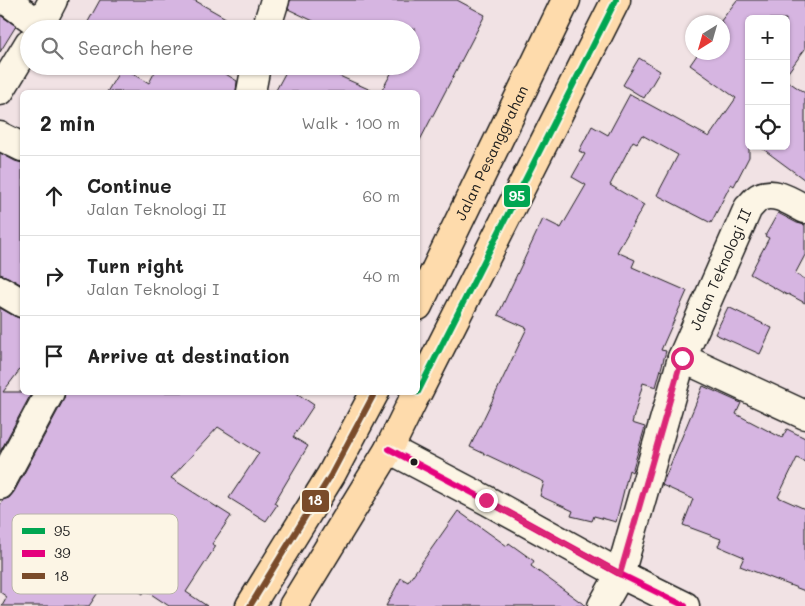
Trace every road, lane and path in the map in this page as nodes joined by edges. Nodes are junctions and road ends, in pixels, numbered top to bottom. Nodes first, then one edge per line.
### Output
1 (6, 0) edge
2 (53, 0) edge
3 (274, 0) edge
4 (566, 0) edge
5 (616, 0) edge
6 (25, 20) edge
7 (42, 20) edge
8 (268, 20) edge
9 (20, 59) edge
10 (254, 75) edge
11 (251, 90) edge
12 (0, 92) edge
13 (0, 136) edge
14 (20, 146) edge
15 (805, 209) edge
16 (0, 290) edge
17 (20, 302) edge
18 (420, 302) edge
19 (682, 358) junction
20 (420, 386) edge
21 (48, 395) edge
22 (373, 395) edge
23 (416, 395) edge
24 (805, 415) edge
25 (389, 450) junction
26 (0, 485) edge
27 (620, 574) junction
28 (250, 606) edge
29 (293, 606) edge
30 (602, 606) edge
31 (686, 606) edge

1 - 6 street
2 - 7 street
3 - 8 street
4 - 18 main road, Jalan Pesanggrahan
5 - 20 main road
9 - 12 street
10 - 11 street
13 - 14 street
15 - 19 street, Jalan Teknologi II
16 - 17 street
19 - 24 street
19 - 27 street, Jalan Teknologi II
21 - 26 street
22 - 28 main road
23 - 25 main road
25 - 27 street
25 - 29 main road
27 - 30 street, Jalan Teknologi II
27 - 31 street

